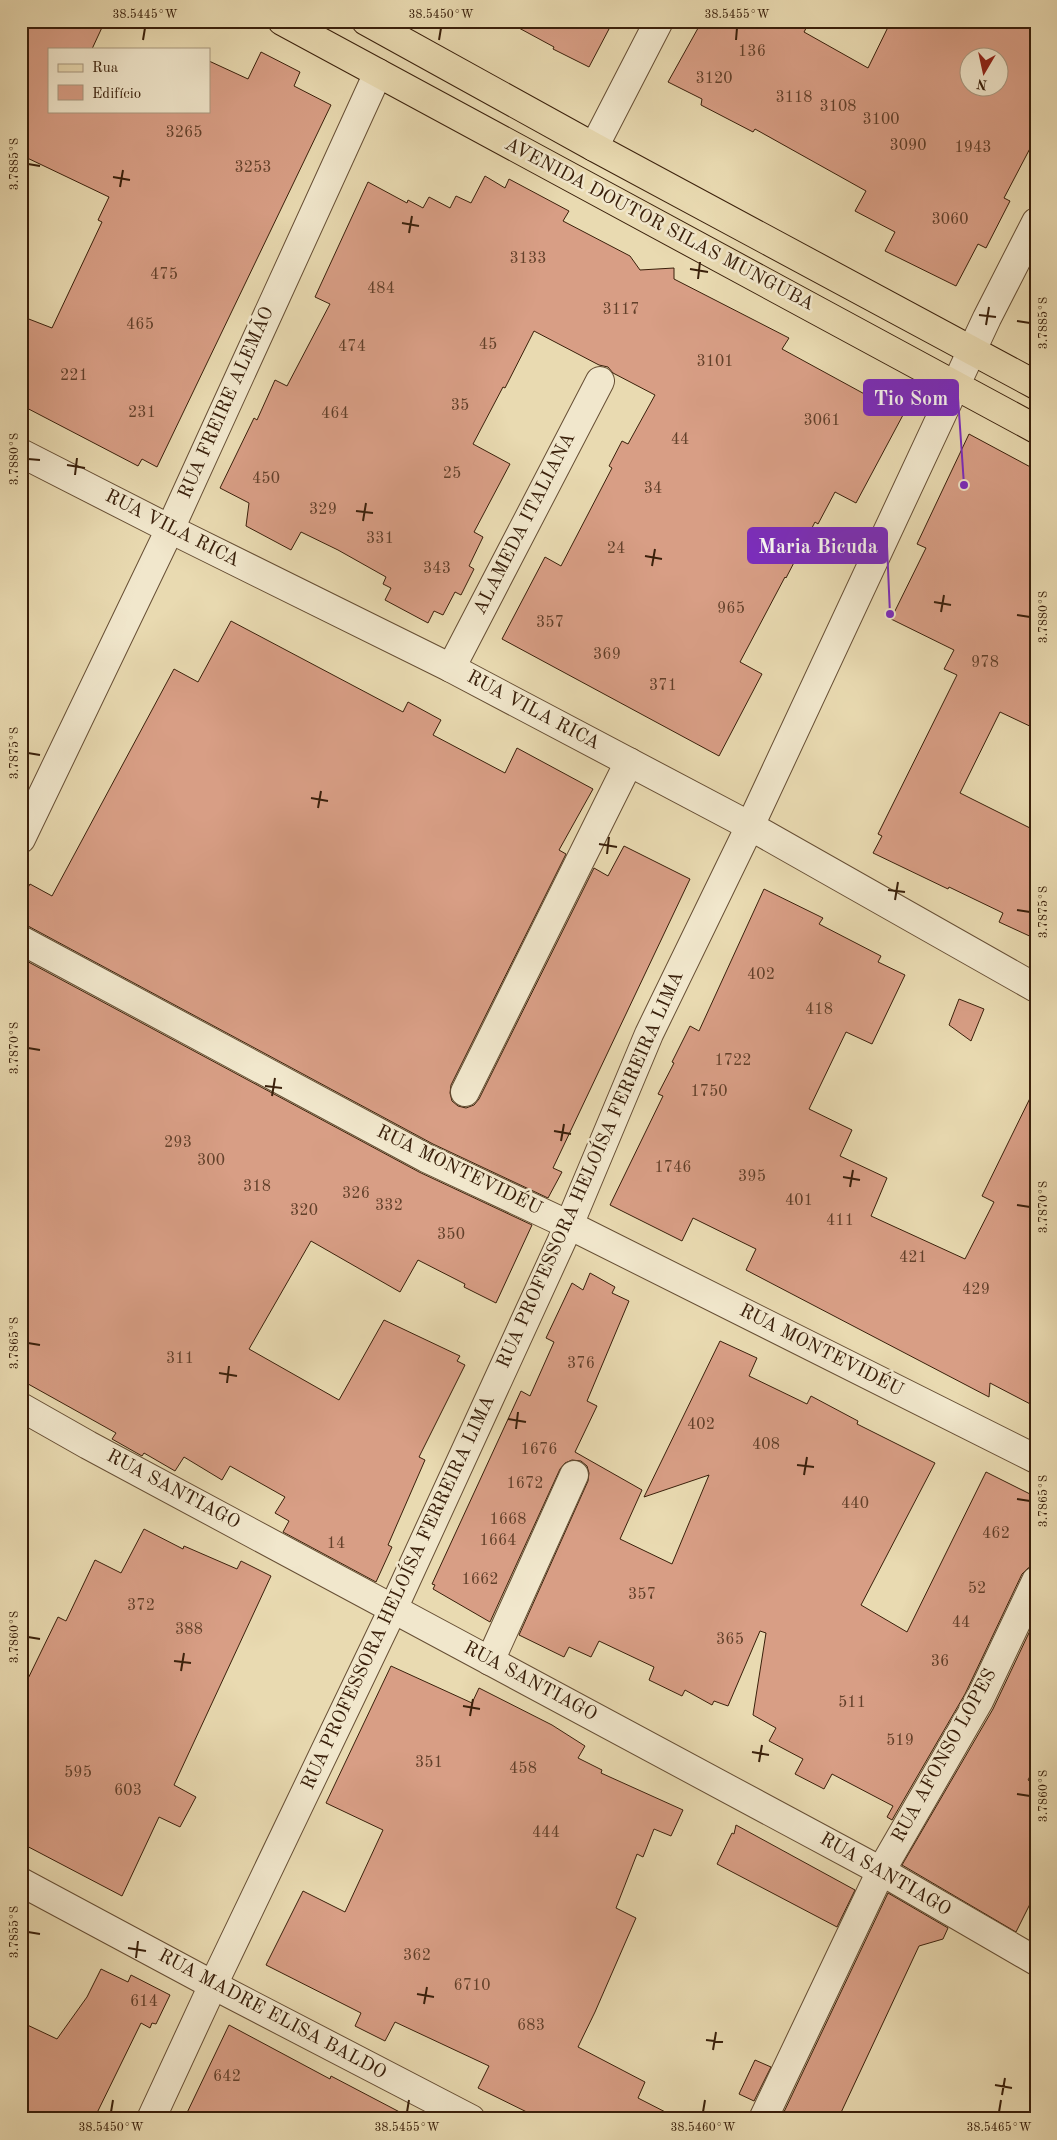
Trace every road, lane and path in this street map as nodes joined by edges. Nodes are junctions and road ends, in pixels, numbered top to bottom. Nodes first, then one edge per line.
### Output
1 (282, 21) edge
2 (366, 21) edge
3 (659, 21) edge
4 (378, 73) junction
5 (594, 147) junction
6 (1036, 222) edge
7 (972, 349) junction
8 (600, 381) dead end
9 (1036, 385) edge
10 (956, 386) junction
11 (1036, 429) edge
12 (21, 453) edge
13 (170, 529) junction
14 (451, 668) junction
15 (629, 762) junction
16 (750, 826) junction
17 (21, 839) edge
18 (21, 940) edge
19 (1036, 988) edge
20 (465, 1092) dead end
21 (569, 1224) junction
22 (21, 1407) edge
23 (1036, 1459) edge
24 (574, 1475) dead end
25 (1036, 1581) edge
26 (394, 1609) junction
27 (490, 1661) junction
28 (881, 1871) junction
29 (21, 1882) edge
30 (1036, 1961) edge
31 (212, 1985) junction
32 (150, 2119) edge
33 (471, 2119) edge
34 (762, 2119) edge

1 - 4 main road, AVENIDA DOUTOR SILAS MUNGUBA
2 - 5 main road, AVENIDA DOUTOR SILAS MUNGUBA
3 - 5 street
4 - 10 main road, AVENIDA DOUTOR SILAS MUNGUBA
4 - 13 street, RUA FREIRE ALEMÃO
5 - 7 main road, AVENIDA DOUTOR SILAS MUNGUBA
6 - 7 street, RUA PROFESSORA HELOÍSA FERREIRA LIMA
7 - 9 main road, AVENIDA DOUTOR SILAS MUNGUBA
7 - 10 street, RUA PROFESSORA HELOÍSA FERREIRA LIMA
8 - 14 street, ALAMEDA ITALIANA
10 - 11 main road, AVENIDA DOUTOR SILAS MUNGUBA
10 - 16 street, RUA PROFESSORA HELOÍSA FERREIRA LIMA
12 - 13 street, RUA VILA RICA
13 - 14 street, RUA VILA RICA
13 - 17 street, RUA FREIRE ALEMÃO
14 - 15 street, RUA VILA RICA
15 - 16 street, RUA VILA RICA
15 - 20 street
16 - 19 street, RUA VILA RICA
16 - 21 street, RUA PROFESSORA HELOÍSA FERREIRA LIMA
18 - 21 street, RUA MONTEVIDÉU
21 - 23 street, RUA MONTEVIDÉU
21 - 26 street, RUA PROFESSORA HELOÍSA FERREIRA LIMA
22 - 26 street, RUA SANTIAGO
24 - 27 street
25 - 28 street, RUA AFONSO LOPES
26 - 27 street, RUA SANTIAGO
26 - 31 street, RUA PROFESSORA HELOÍSA FERREIRA LIMA
27 - 28 street, RUA SANTIAGO
28 - 30 street, RUA SANTIAGO
28 - 34 street, RUA AFONSO LOPES
29 - 31 street, RUA MADRE ELISA BALDO
31 - 32 street, RUA PROFESSORA HELOÍSA FERREIRA LIMA
31 - 33 street, RUA MADRE ELISA BALDO

